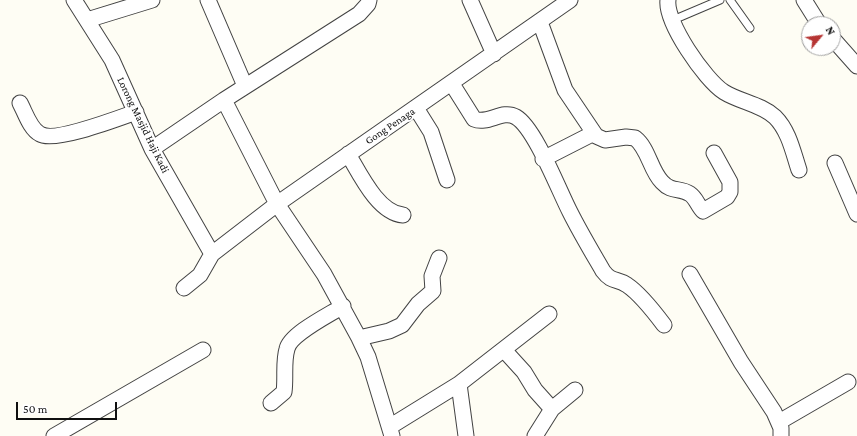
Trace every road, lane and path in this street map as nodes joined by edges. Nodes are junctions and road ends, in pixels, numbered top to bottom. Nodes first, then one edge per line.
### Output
1 (74, 0) edge
2 (152, 0) edge
3 (208, 0) edge
4 (369, 0) edge
5 (470, 0) edge
6 (570, 0) edge
7 (668, 0) edge
8 (720, 0) edge
9 (730, 0) edge
10 (804, 0) edge
11 (708, 2) edge
12 (814, 16) edge
13 (87, 20) junction
14 (672, 20) junction
15 (540, 22) junction
16 (750, 28) dead end
17 (841, 48) edge
18 (494, 54) junction
19 (857, 66) edge
20 (452, 84) junction
21 (245, 86) junction
22 (224, 100) junction
23 (20, 103) dead end
24 (416, 108) junction
25 (136, 112) junction
26 (594, 133) junction
27 (152, 149) junction
28 (714, 153) dead end
29 (348, 154) junction
30 (544, 159) junction
31 (835, 163) dead end
32 (799, 170) dead end
33 (447, 180) dead end
34 (277, 204) junction
35 (857, 214) edge
36 (403, 215) dead end
37 (212, 254) junction
38 (439, 258) dead end
39 (690, 274) dead end
40 (184, 288) dead end
41 (343, 306) junction
42 (549, 314) dead end
43 (664, 325) dead end
44 (359, 338) junction
45 (203, 350) dead end
46 (504, 350) junction
47 (848, 382) dead end
48 (459, 384) junction
49 (575, 390) dead end
50 (271, 403) dead end
51 (552, 409) junction
52 (780, 429) edge
53 (392, 431) edge
54 (54, 436) edge
55 (466, 436) edge
56 (535, 436) edge

1 - 13 street, Lorong Masjid Haji Kadi
2 - 13 street
3 - 21 street
4 - 21 street
5 - 18 street
6 - 15 street, Gong Penaga
7 - 14 street
8 - 11 lane
9 - 16 lane
10 - 12 street
11 - 14 lane
13 - 25 street, Lorong Masjid Haji Kadi
14 - 32 street
15 - 18 street, Gong Penaga
15 - 26 street
17 - 19 street
18 - 20 street, Gong Penaga
20 - 24 street, Gong Penaga
20 - 30 street
21 - 22 street
22 - 27 street
22 - 34 street
23 - 25 street
24 - 29 street, Gong Penaga
24 - 33 street
25 - 27 street, Lorong Masjid Haji Kadi
26 - 28 street
26 - 30 street
27 - 37 street, Lorong Masjid Haji Kadi
29 - 34 street, Gong Penaga
29 - 36 street
30 - 43 street
31 - 35 street
34 - 37 street, Gong Penaga
34 - 41 street
37 - 40 street
38 - 44 street
39 - 52 street
41 - 44 street
41 - 50 street
42 - 46 street
44 - 53 street
45 - 54 street
46 - 48 street
46 - 51 street
47 - 52 street
48 - 53 street
48 - 55 street
49 - 51 street
51 - 56 street

